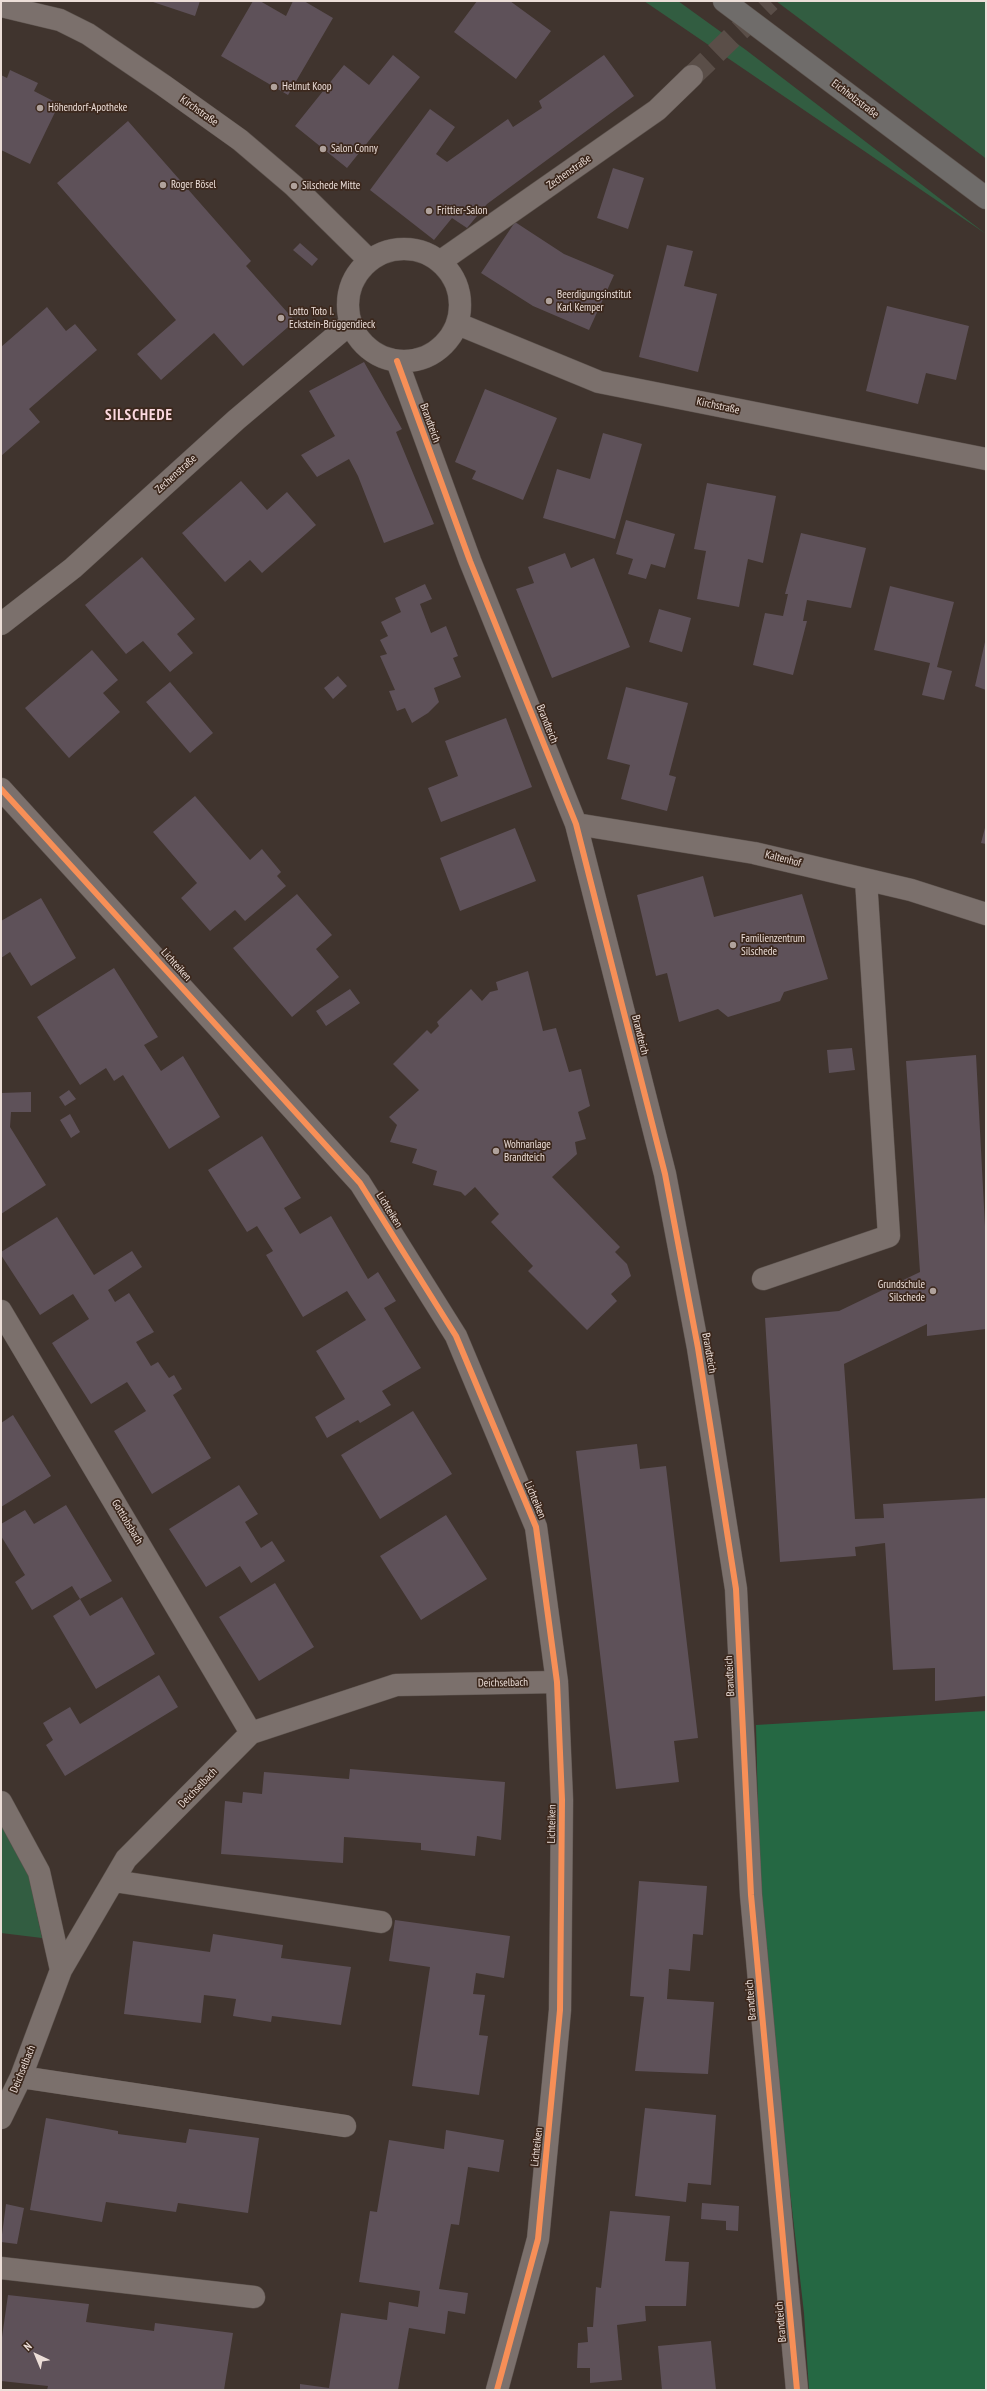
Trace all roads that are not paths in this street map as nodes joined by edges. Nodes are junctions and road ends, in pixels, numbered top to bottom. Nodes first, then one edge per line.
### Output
1 (724, 1) edge
2 (1, 6) edge
3 (692, 76) tunnel mouth
4 (986, 198) edge
5 (369, 260) junction
6 (441, 261) junction
7 (351, 323) junction
8 (458, 324) junction
9 (397, 361) junction
10 (986, 459) edge
11 (1, 624) edge
12 (1, 789) edge
13 (576, 824) junction
14 (866, 880) junction
15 (986, 914) edge
16 (763, 1279) dead end
17 (1, 1311) edge
18 (557, 1682) junction
19 (251, 1733) junction
20 (1, 1802) edge
21 (114, 1881) junction
22 (381, 1922) dead end
23 (61, 1970) junction
24 (21, 2077) junction
25 (1, 2118) edge
26 (345, 2126) dead end
27 (1, 2268) edge
28 (254, 2296) dead end
29 (497, 2390) edge
30 (797, 2390) edge

1 - 4 main road, Eichholzstraße
2 - 5 street, Kirchstraße
3 - 6 street, Zechenstraße
5 - 6 street
5 - 7 street
6 - 8 street
7 - 9 street
7 - 11 street, Zechenstraße
8 - 9 street
8 - 10 street, Kirchstraße
9 - 13 street, Brandteich
12 - 18 street, Lichteiken
13 - 14 street, Kaltenhof
13 - 30 street, Brandteich
14 - 15 street, Kaltenhof
14 - 16 street
17 - 19 street, Gottlobsbach
18 - 19 street, Deichselbach
18 - 29 street, Lichteiken
19 - 21 street, Deichselbach
20 - 23 street
21 - 22 street
21 - 23 street, Deichselbach
23 - 24 street, Deichselbach
24 - 25 street, Deichselbach
24 - 26 street
27 - 28 street

